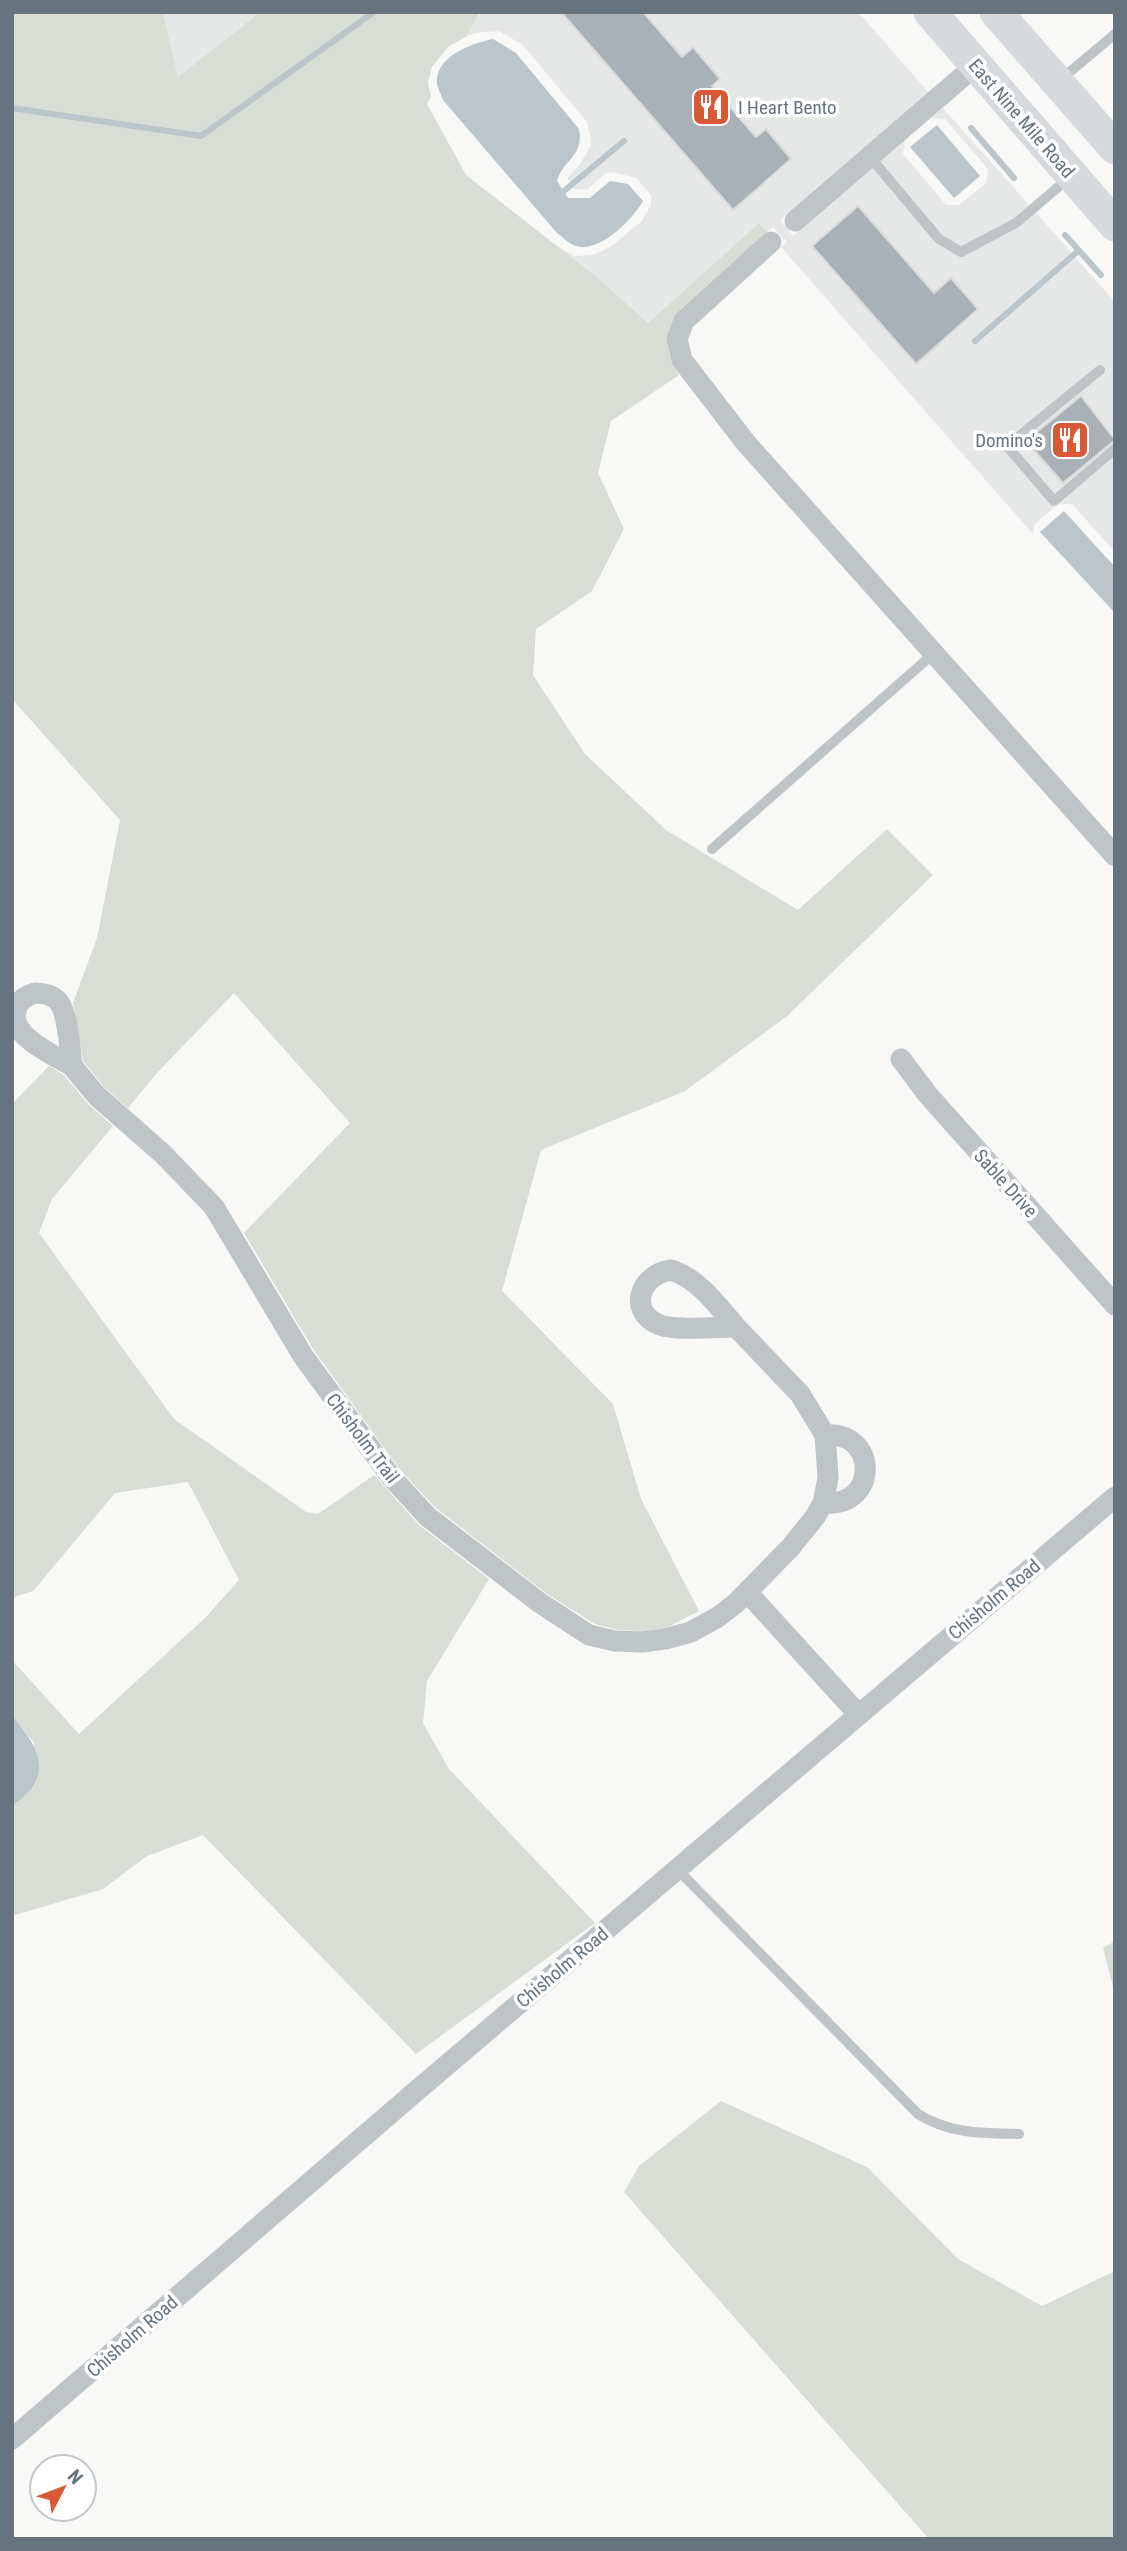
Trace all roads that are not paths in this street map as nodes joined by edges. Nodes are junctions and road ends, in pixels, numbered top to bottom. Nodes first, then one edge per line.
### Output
1 (930, 12) edge
2 (996, 12) edge
3 (1115, 34) edge
4 (976, 65) junction
5 (1057, 83) junction
6 (1115, 148) edge
7 (870, 156) junction
8 (1072, 176) junction
9 (795, 220) dead end
10 (1115, 225) edge
11 (771, 242) dead end
12 (1100, 370) dead end
13 (1115, 449) edge
14 (933, 654) junction
15 (712, 849) dead end
16 (1115, 856) edge
17 (901, 1059) dead end
18 (72, 1066) dead end
19 (1115, 1305) edge
20 (736, 1326) dead end
21 (825, 1435) junction
22 (1115, 1497) edge
23 (823, 1503) junction
24 (747, 1592) junction
25 (859, 1715) junction
26 (677, 1869) junction
27 (1020, 2134) dead end
28 (12, 2439) edge

1 - 4 main road, East Nine Mile Road
2 - 5 main road
3 - 5 lane
4 - 7 street
4 - 8 main road, East Nine Mile Road
5 - 6 main road
7 - 8 lane
7 - 9 street
8 - 10 main road, East Nine Mile Road
11 - 14 street
12 - 13 lane
14 - 15 lane
14 - 16 street
17 - 19 street, Sable Drive
18 - 24 street, Chisholm Trail
20 - 21 street, Chisholm Trail
21 - 23 street, Chisholm Trail
21 - 23 street
22 - 25 street, Chisholm Road
23 - 24 street, Chisholm Trail
24 - 25 street
25 - 26 street, Chisholm Road
26 - 27 lane
26 - 28 street, Chisholm Road

